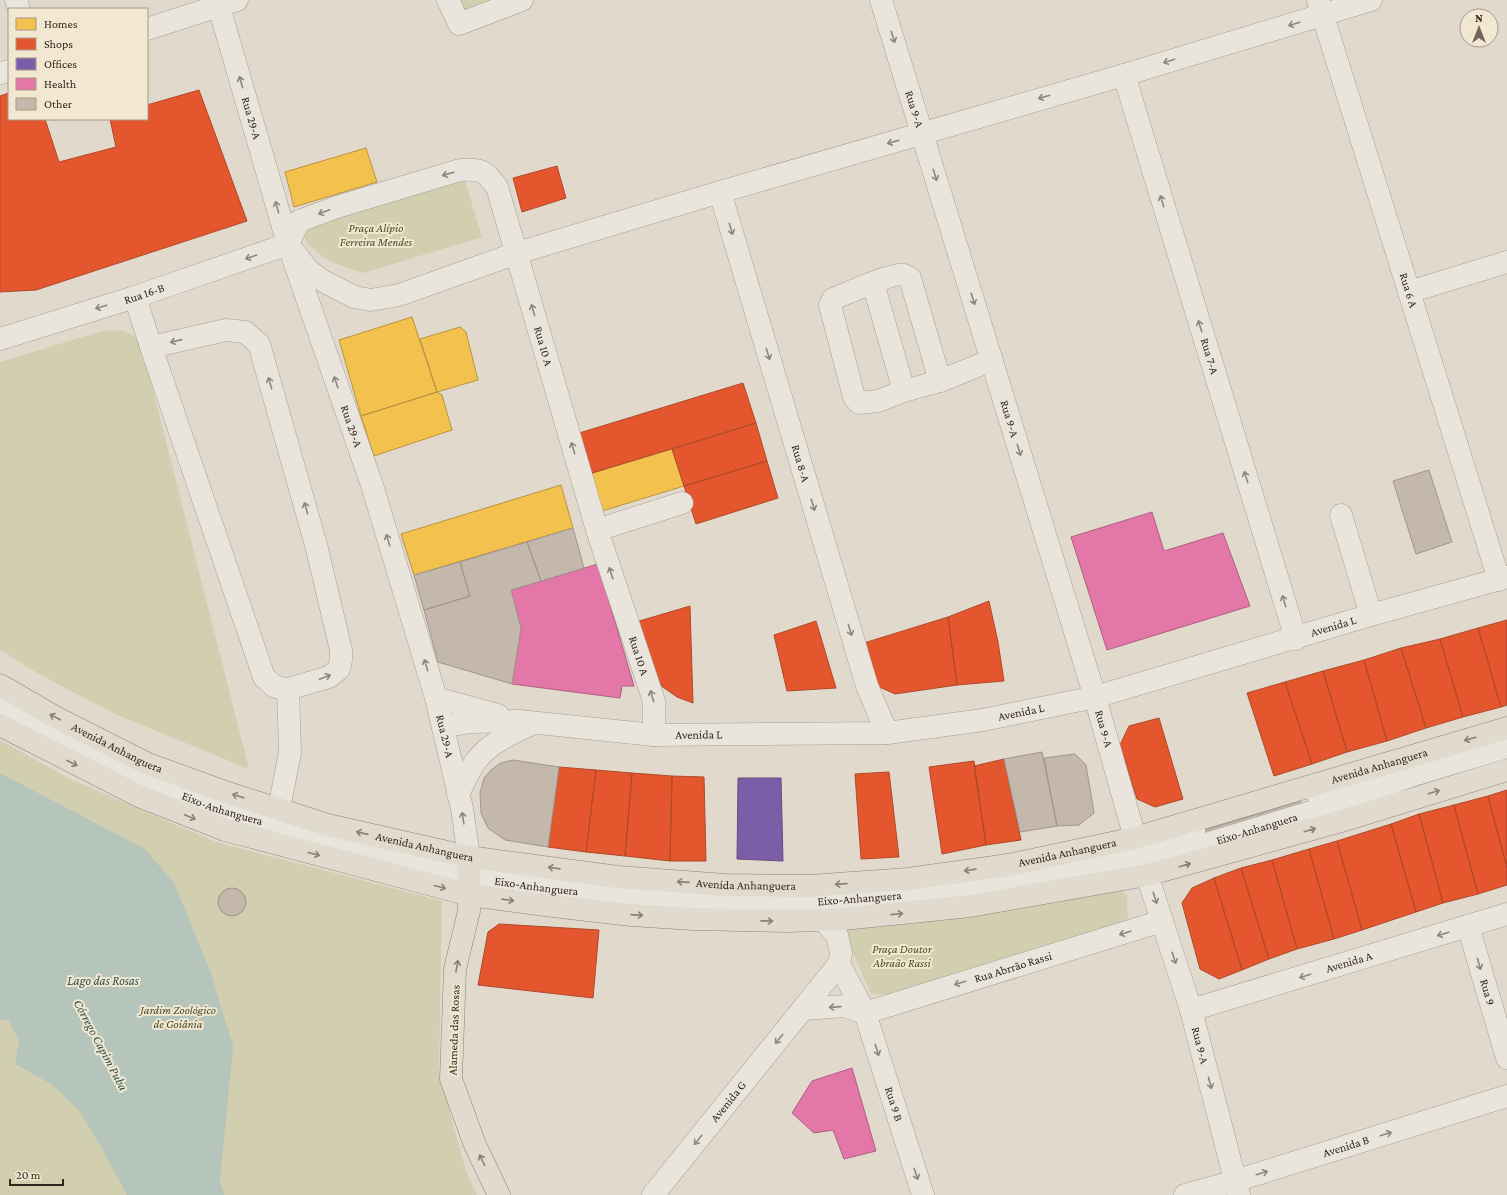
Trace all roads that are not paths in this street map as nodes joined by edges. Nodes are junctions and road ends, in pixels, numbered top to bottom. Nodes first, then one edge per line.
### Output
1 (448, 0) edge
2 (522, 0) edge
3 (881, 0) edge
4 (1371, 0) edge
5 (224, 2) edge
6 (1320, 7) edge
7 (148, 29) edge
8 (1124, 74) junction
9 (922, 133) junction
10 (720, 192) junction
11 (288, 244) junction
12 (517, 253) junction
13 (1507, 262) edge
14 (873, 283) junction
15 (1409, 292) junction
16 (135, 297) junction
17 (0, 339) edge
18 (151, 347) junction
19 (994, 367) junction
20 (946, 378) junction
21 (904, 391) junction
22 (682, 503) dead end
23 (1341, 515) dead end
24 (597, 530) junction
25 (1503, 579) edge
26 (1371, 616) junction
27 (1296, 639) junction
28 (0, 685) edge
29 (288, 689) junction
30 (1095, 697) junction
31 (436, 698) junction
32 (0, 703) edge
33 (527, 722) junction
34 (0, 725) edge
35 (443, 727) junction
36 (1507, 728) edge
37 (887, 733) junction
38 (654, 735) junction
39 (1507, 747) edge
40 (1507, 770) edge
41 (458, 794) junction
42 (279, 809) junction
43 (1141, 855) junction
44 (469, 876) junction
45 (1507, 914) edge
46 (1162, 921) junction
47 (834, 925) junction
48 (1468, 926) junction
49 (839, 964) junction
50 (804, 1009) junction
51 (1191, 1010) junction
52 (865, 1013) junction
53 (1507, 1058) edge
54 (1507, 1096) edge
55 (1237, 1188) edge
56 (499, 1195) edge
57 (654, 1195) edge
58 (923, 1195) edge
59 (1184, 1195) edge

1 - 2 street
3 -> 9 street, Rua 9-A
4 - 6 street
5 - 7 street
11 -> 5 street, Rua 29-A
6 -> 8 street
6 - 15 street, Rua 6 A
8 -> 9 street
27 -> 8 street, Rua 7-A
9 -> 10 street
9 -> 19 street, Rua 9-A
10 - 12 street
10 -> 37 street, Rua 8-A
11 - 12 street
12 -> 11 street, Rua 10 A
11 -> 16 street, Rua 16-B
31 -> 11 street, Rua 29-A
24 -> 12 street, Rua 10 A
13 - 15 street
14 - 20 street
14 - 21 street
14 - 21 street
15 - 25 street, Rua 6 A
16 -> 17 street, Rua 16-B
16 - 18 street
18 - 29 street
29 -> 18 street
19 - 20 street
19 -> 30 street, Rua 9-A
20 - 21 street
22 - 24 street
23 - 26 street
38 -> 24 street, Rua 10 A
25 - 26 street, Avenida L
26 - 27 street, Avenida L
27 - 30 street, Avenida L
42 -> 28 main road, Avenida Anhanguera
29 - 42 street
30 - 37 street, Avenida L
30 - 43 street, Rua 9-A
31 - 33 street, Avenida L
31 - 35 street, Rua 29-A
32 - 44 street, Eixo-Anhanguera
33 - 35 street, Avenida L
33 - 38 street, Avenida L
33 - 41 street
34 -> 44 main road, Avenida Anhanguera
35 - 41 street, Rua 29-A
36 -> 43 main road, Avenida Anhanguera
37 - 38 street, Avenida L
39 - 43 street, Eixo-Anhanguera
43 -> 40 main road, Avenida Anhanguera
44 -> 41 street, Rua 29-A
44 -> 42 main road, Avenida Anhanguera
43 -> 44 main road, Avenida Anhanguera
43 - 44 street, Eixo-Anhanguera
43 -> 46 street, Rua 9-A
47 -> 43 main road, Avenida Anhanguera
44 -> 47 main road, Avenida Anhanguera
56 -> 44 main road, Alameda das Rosas
45 - 48 street, Avenida A
46 -> 51 street, Rua 9-A
46 -> 52 street, Rua Abrrão Rassi
47 - 49 street
48 -> 51 street, Avenida A
48 -> 53 street, Rua 9
49 - 50 street, Avenida G
49 - 52 street, Rua 9 B
52 -> 50 street
50 -> 57 street, Avenida G
51 -> 55 street, Rua 9-A
52 -> 58 street, Rua 9 B
55 -> 54 street, Avenida B
55 - 59 street, Avenida B

